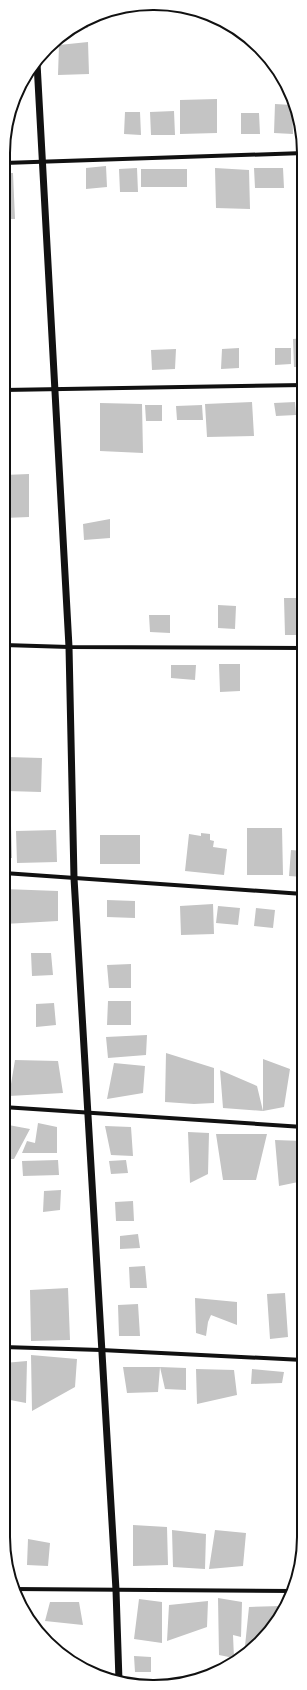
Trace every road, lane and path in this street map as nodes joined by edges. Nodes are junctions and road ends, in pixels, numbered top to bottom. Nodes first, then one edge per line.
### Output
1 (37, 70) edge
2 (297, 153) edge
3 (41, 162) junction
4 (10, 163) edge
5 (297, 385) edge
6 (54, 388) junction
7 (10, 390) edge
8 (10, 645) edge
9 (69, 647) junction
10 (297, 648) edge
11 (10, 873) edge
12 (74, 878) junction
13 (297, 894) edge
14 (10, 1107) edge
15 (88, 1112) junction
16 (297, 1126) edge
17 (10, 1347) edge
18 (101, 1350) junction
19 (297, 1360) edge
20 (20, 1589) edge
21 (116, 1590) junction
22 (286, 1591) edge
23 (119, 1676) edge

1 - 3 street
2 - 3 street
3 - 4 street
3 - 6 street
5 - 6 street
6 - 7 street
6 - 9 street
8 - 9 street
9 - 10 street
9 - 12 street
11 - 12 street
12 - 13 street
12 - 15 street
14 - 15 street
15 - 16 street
15 - 18 street
17 - 18 street
18 - 19 street
18 - 21 street
20 - 21 street
21 - 22 street
21 - 23 street

